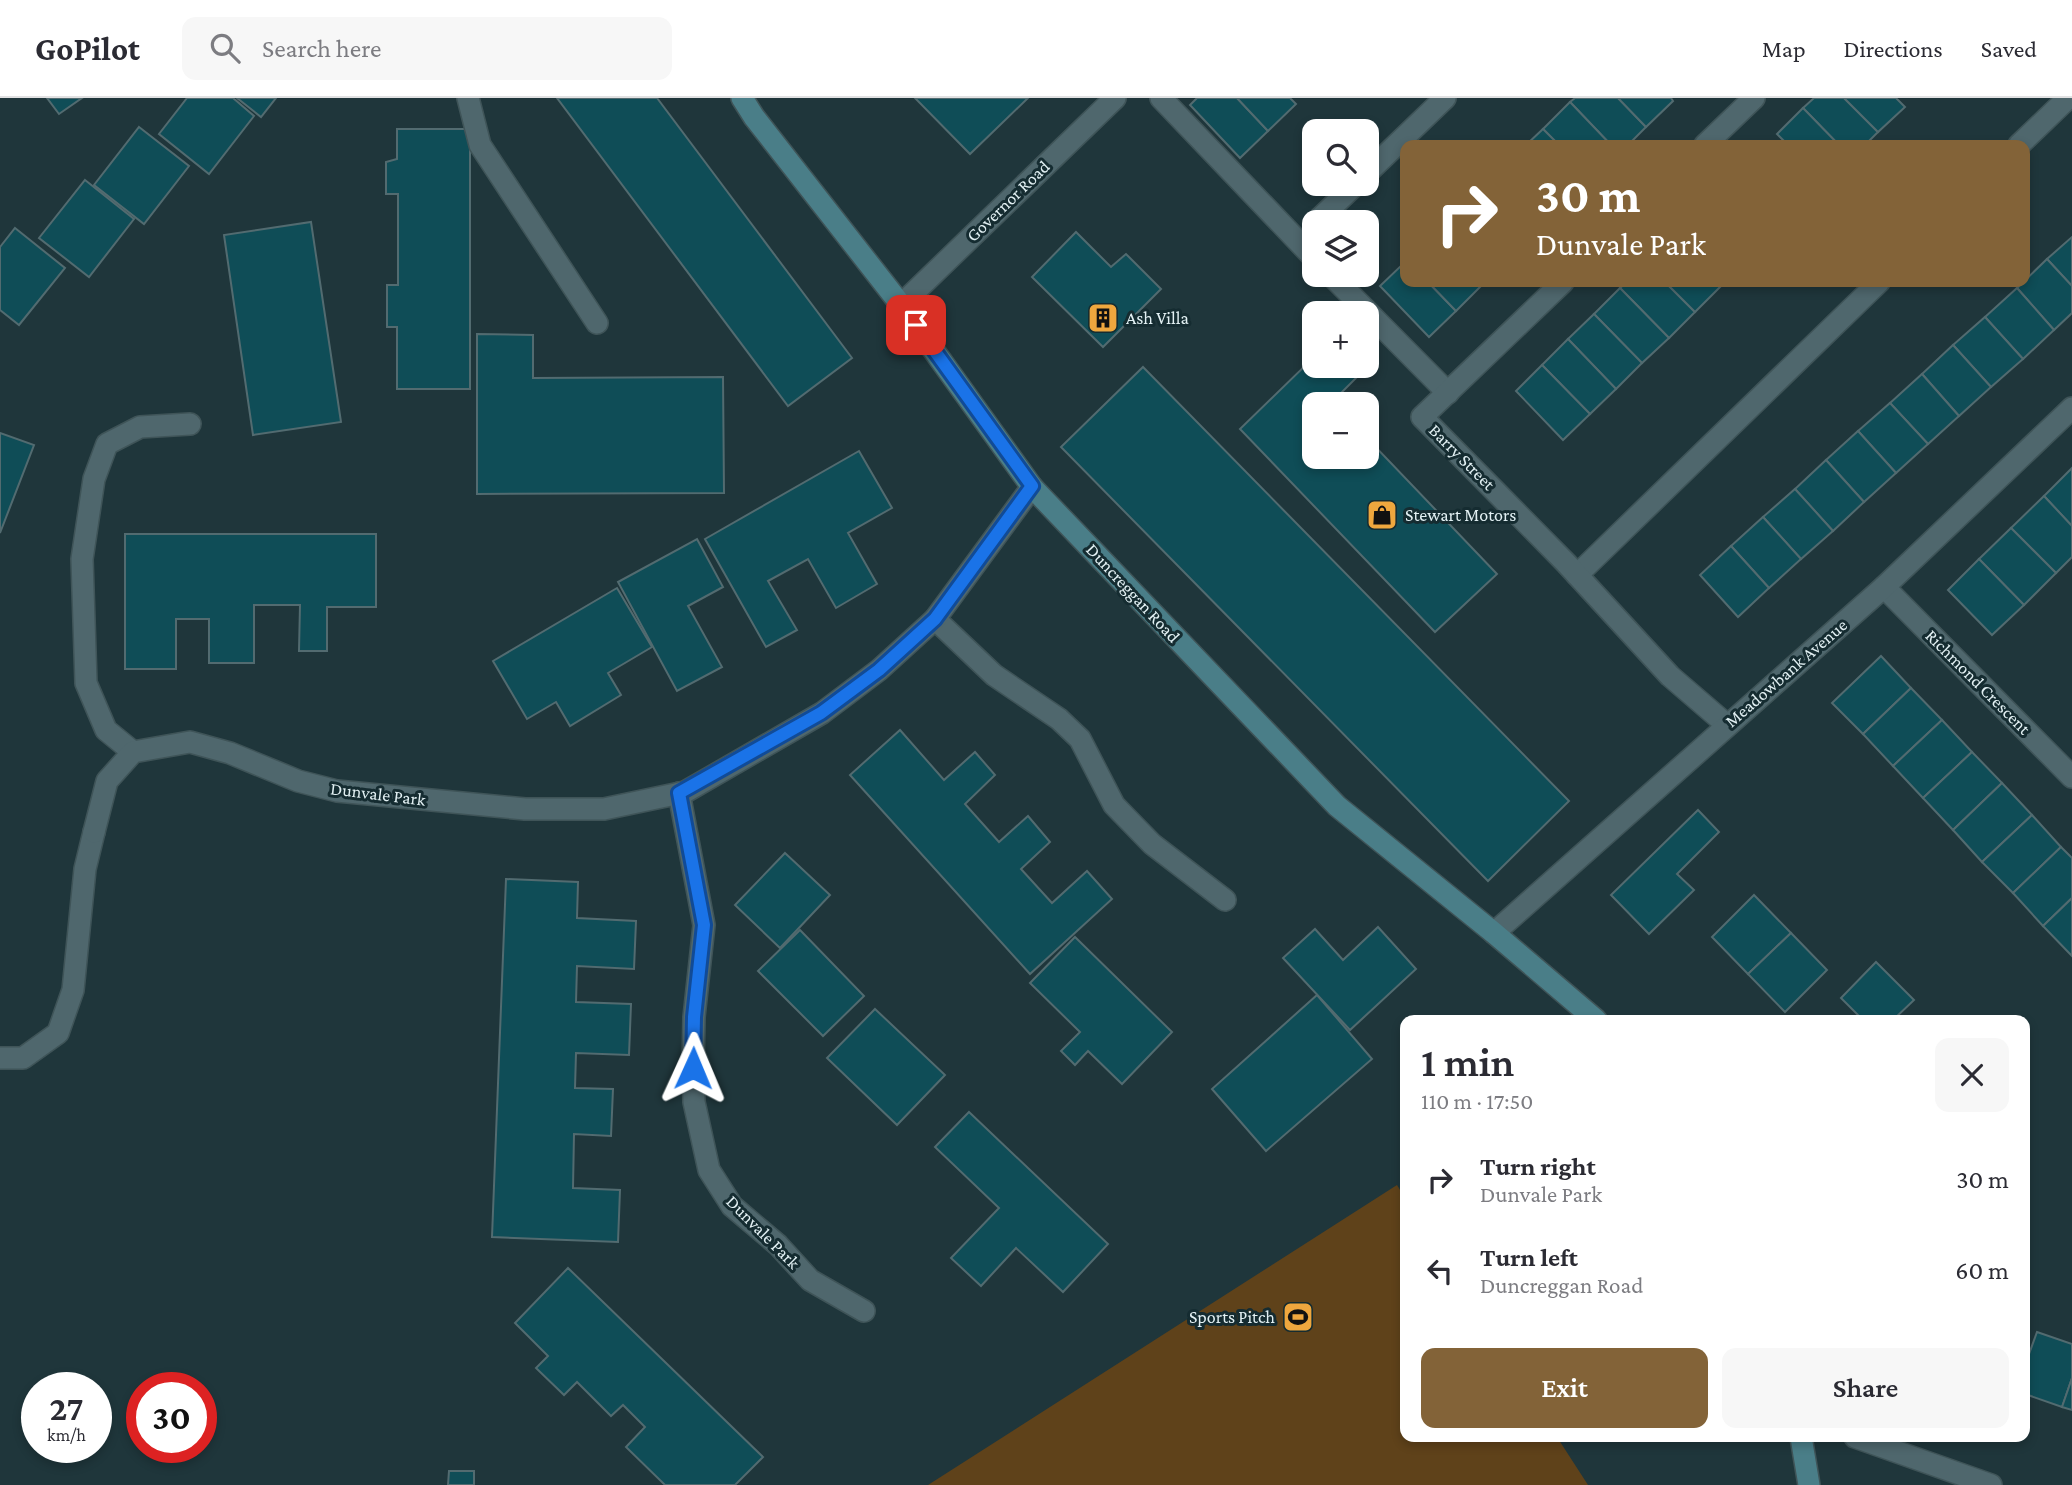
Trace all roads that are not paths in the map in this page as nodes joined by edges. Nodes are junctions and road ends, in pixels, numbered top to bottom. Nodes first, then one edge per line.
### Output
1 (468, 98) edge
2 (742, 98) edge
3 (1115, 98) edge
4 (1161, 98) edge
5 (1445, 98) edge
6 (1754, 98) edge
7 (2068, 98) edge
8 (1401, 140) edge
9 (1710, 140) edge
10 (2024, 140) edge
11 (1400, 141) edge
12 (1379, 161) edge
13 (1343, 196) edge
14 (1329, 210) edge
15 (1302, 235) edge
16 (1297, 240) junction
17 (1302, 245) edge
18 (1343, 287) edge
19 (1558, 287) edge
20 (1874, 287) edge
21 (901, 305) junction
22 (597, 323) dead end
23 (1448, 393) junction
24 (2072, 408) edge
25 (190, 424) dead end
26 (1032, 486) junction
27 (1577, 575) junction
28 (1884, 587) junction
29 (935, 619) junction
30 (1727, 725) junction
31 (133, 752) junction
32 (2072, 777) edge
33 (679, 793) junction
34 (1226, 900) dead end
35 (1494, 933) junction
36 (1590, 1015) edge
37 (0, 1058) edge
38 (864, 1311) dead end
39 (1802, 1442) edge
40 (1869, 1442) edge
41 (1809, 1485) edge
42 (1991, 1485) edge

1 - 22 street
2 - 21 main road, Duncreggan Road
3 - 21 street, Governor Road
4 - 16 street
5 - 8 street
6 - 9 street
7 - 10 street
11 - 12 street
13 - 14 street
15 - 16 street
16 - 17 street
18 - 23 street
19 - 23 street, Barry Street
20 - 27 street
21 - 26 main road, Duncreggan Road
23 - 27 street, Barry Street
24 - 28 street, Meadowbank Avenue
25 - 31 street
26 - 29 street, Dunvale Park
26 - 35 main road, Duncreggan Road
27 - 30 street, Barry Street
28 - 30 street, Meadowbank Avenue
28 - 32 street, Richmond Crescent
29 - 33 street, Dunvale Park
29 - 34 street
30 - 35 street, Meadowbank Avenue
31 - 33 street, Dunvale Park
31 - 37 street
33 - 38 street, Dunvale Park
35 - 36 main road, Duncreggan Road
39 - 41 main road
40 - 42 street

